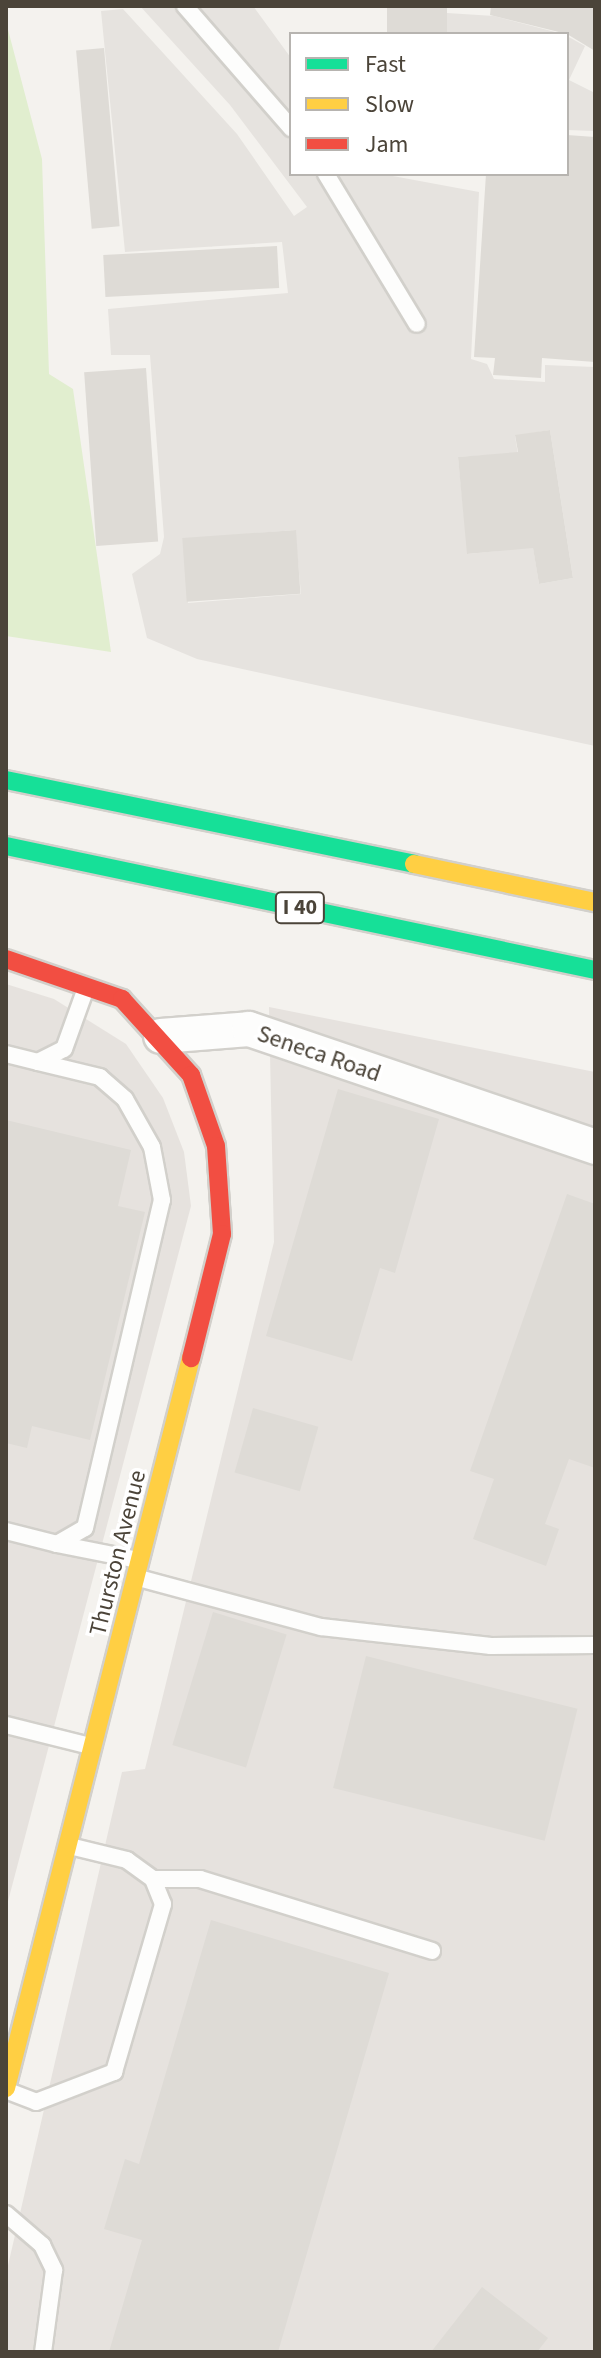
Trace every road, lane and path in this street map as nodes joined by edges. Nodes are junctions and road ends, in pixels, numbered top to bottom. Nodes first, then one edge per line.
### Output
1 (185, 6) edge
2 (289, 126) edge
3 (327, 176) edge
4 (417, 324) dead end
5 (6, 780) edge
6 (6, 846) edge
7 (595, 902) edge
8 (6, 959) edge
9 (595, 970) edge
10 (87, 983) junction
11 (161, 1036) junction
12 (6, 1054) edge
13 (38, 1062) junction
14 (595, 1147) edge
15 (6, 1531) edge
16 (57, 1544) junction
17 (139, 1569) junction
18 (595, 1645) edge
19 (6, 1725) edge
20 (95, 1747) junction
21 (70, 1846) junction
22 (153, 1879) junction
23 (432, 1951) dead end
24 (6, 2089) edge
25 (6, 2214) edge
26 (43, 2352) edge

1 - 2 lane
3 - 4 lane
5 - 7 main road
6 - 9 main road, I 40
8 - 10 main road
10 - 11 main road
10 - 13 lane
11 - 14 street, Seneca Road
11 - 17 main road, Thurston Avenue
12 - 13 lane
13 - 16 lane
15 - 16 lane
16 - 17 lane
17 - 18 lane
17 - 20 main road, Thurston Avenue
19 - 20 lane
20 - 21 main road, Thurston Avenue
21 - 22 lane
21 - 24 main road, Thurston Avenue
22 - 23 lane
22 - 24 lane
25 - 26 lane

